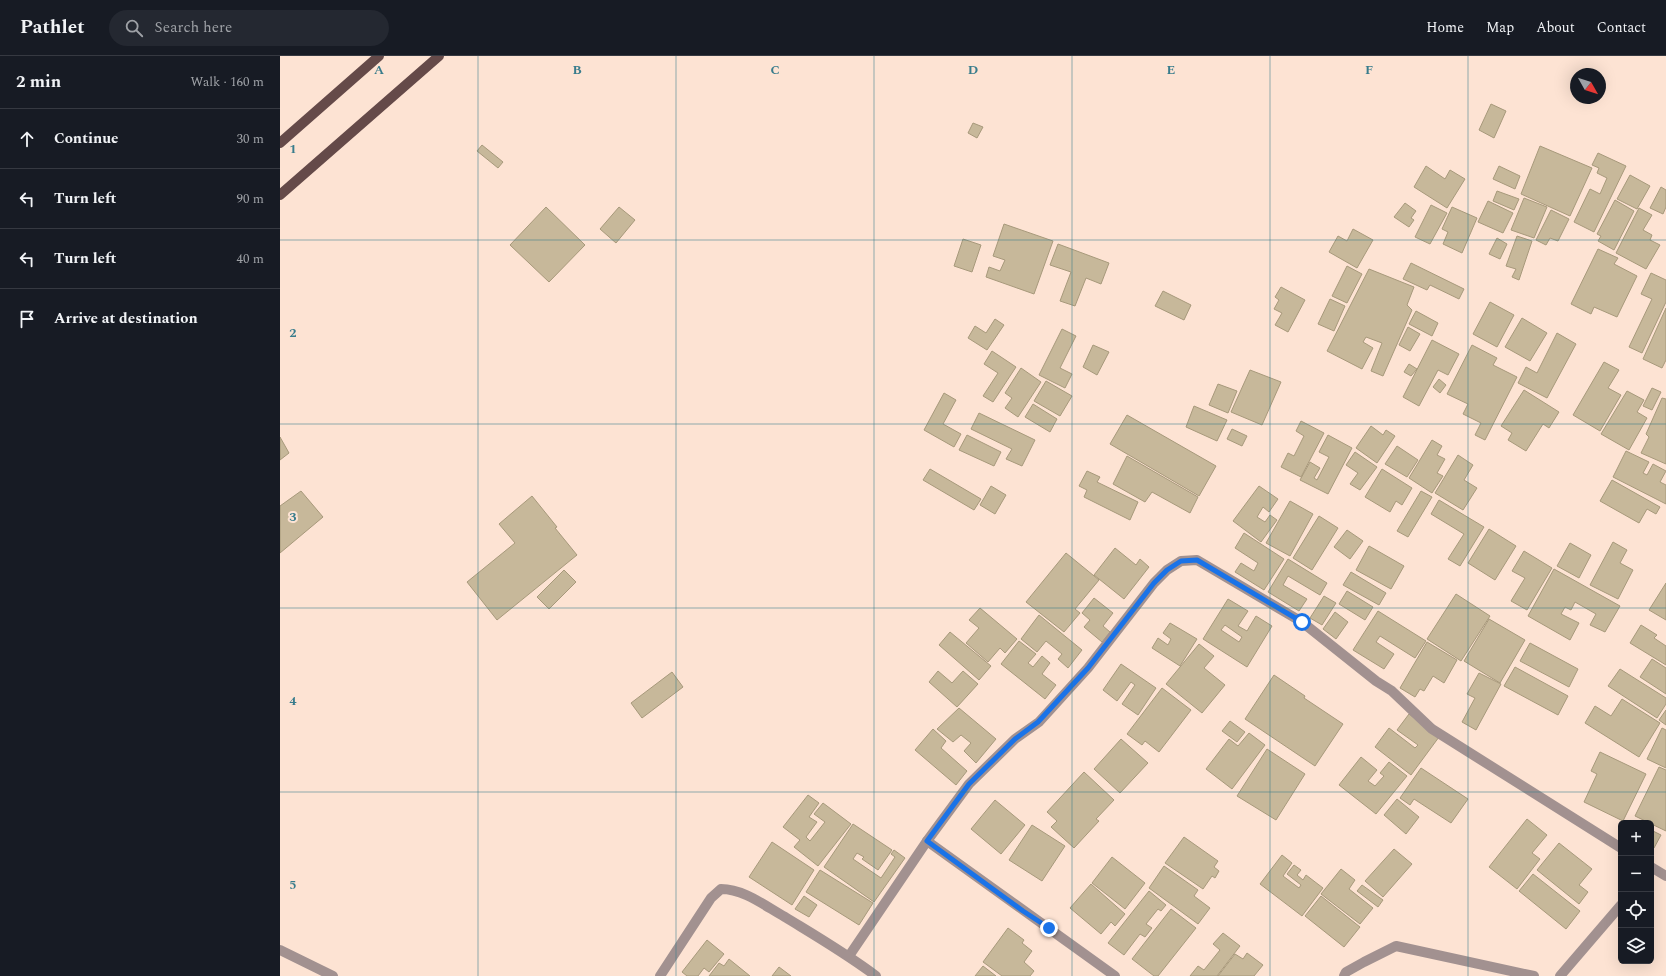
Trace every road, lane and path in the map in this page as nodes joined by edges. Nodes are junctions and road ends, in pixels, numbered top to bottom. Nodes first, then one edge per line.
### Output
1 (378, 56) edge
2 (438, 56) edge
3 (280, 143) edge
4 (280, 195) edge
5 (927, 841) junction
6 (1618, 846) edge
7 (1654, 870) edge
8 (1666, 876) edge
9 (1618, 908) edge
10 (280, 950) edge
11 (849, 956) junction
12 (333, 976) edge
13 (660, 976) edge
14 (876, 976) edge
15 (1115, 976) edge
16 (1344, 976) edge
17 (1534, 976) edge
18 (1560, 976) edge

1 - 3 main road
2 - 4 main road
5 - 6 street
5 - 11 street
5 - 15 street
7 - 8 street
9 - 18 street
10 - 12 street
11 - 13 street
11 - 14 street
16 - 17 street

